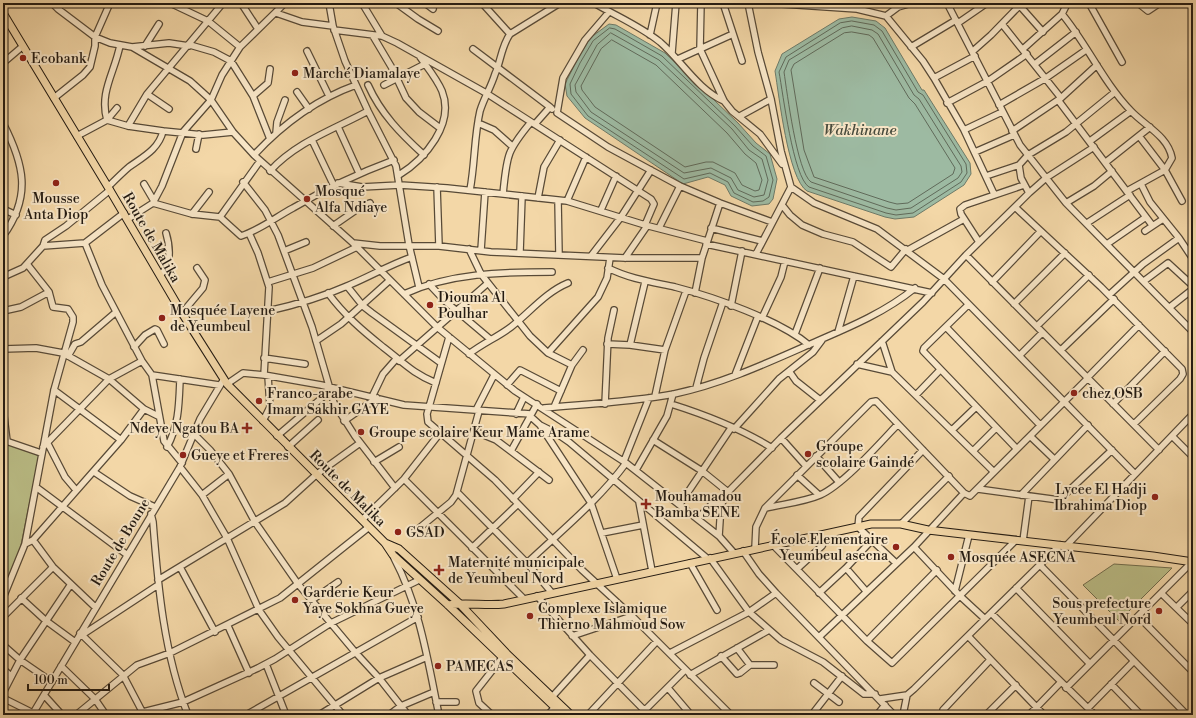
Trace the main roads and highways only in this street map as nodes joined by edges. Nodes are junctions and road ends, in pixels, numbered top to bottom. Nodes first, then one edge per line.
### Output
1 (3, 13) edge
2 (385, 542) junction
3 (1193, 562) edge
4 (459, 603) junction
5 (448, 605) junction
6 (563, 715) edge
7 (571, 715) edge

1 - 2 main road, Route de Malika
2 - 4 main road, Route de Malika
2 - 5 main road, Route de Malika
3 - 4 main road
4 - 5 main road
4 - 7 main road, Route de Malika
5 - 6 main road, Route de Malika

